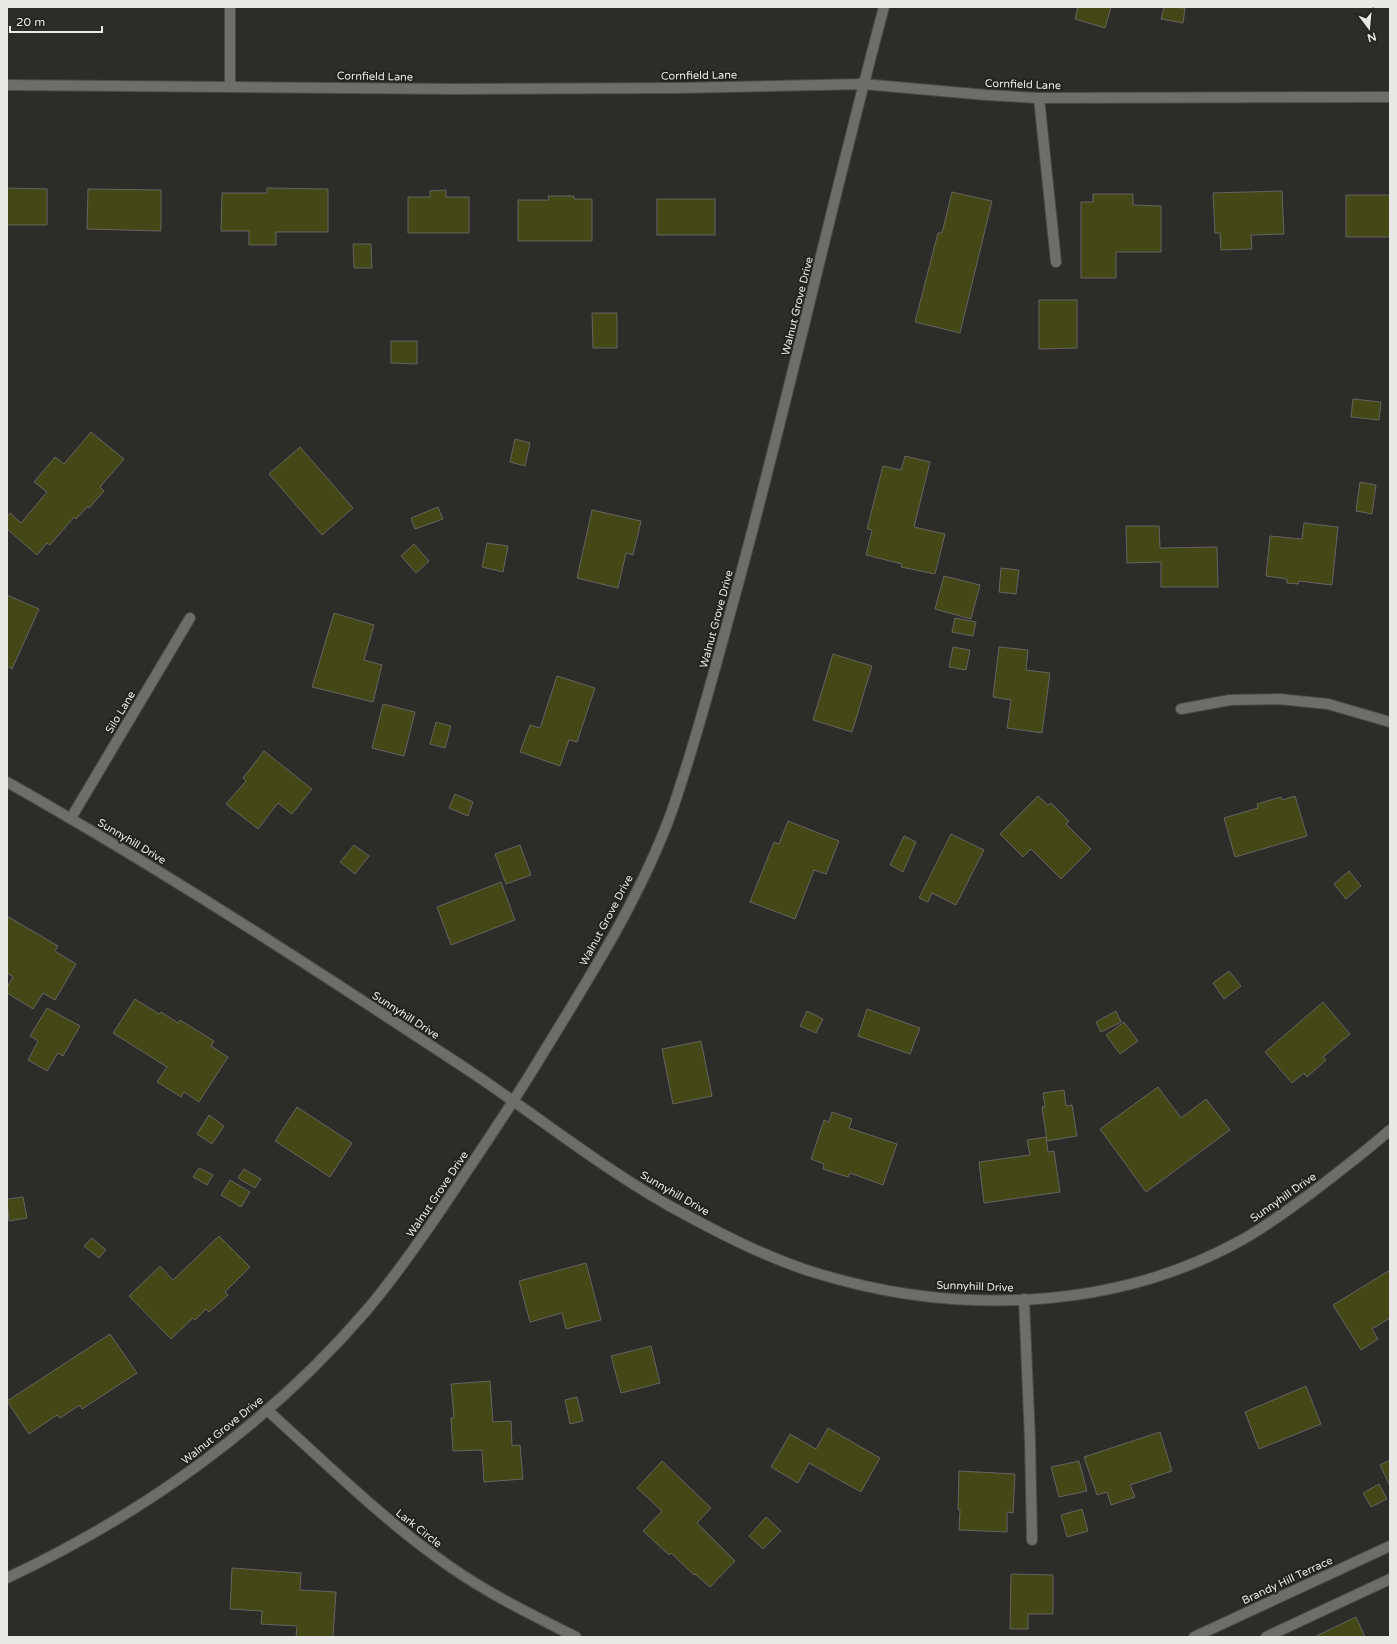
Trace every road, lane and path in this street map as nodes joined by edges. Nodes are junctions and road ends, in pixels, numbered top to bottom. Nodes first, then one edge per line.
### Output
1 (230, 7) edge
2 (884, 7) edge
3 (863, 84) junction
4 (7, 86) edge
5 (230, 86) junction
6 (1390, 97) edge
7 (1039, 98) junction
8 (1056, 262) dead end
9 (190, 618) dead end
10 (1181, 709) dead end
11 (1390, 722) edge
12 (7, 782) edge
13 (72, 818) junction
14 (514, 1100) junction
15 (1390, 1130) edge
16 (1024, 1299) junction
17 (267, 1410) junction
18 (1032, 1540) dead end
19 (1390, 1546) edge
20 (7, 1578) edge
21 (1390, 1579) edge
22 (576, 1637) edge
23 (1194, 1637) edge
24 (1266, 1637) edge

1 - 5 street
2 - 3 street, Walnut Grove Drive
3 - 5 street, Cornfield Lane
3 - 7 street, Cornfield Lane
3 - 14 street, Walnut Grove Drive
4 - 5 street, Cornfield Lane
6 - 7 street, Cornfield Lane
7 - 8 street
9 - 13 street, Silo Lane
10 - 11 street
12 - 13 street, Sunnyhill Drive
13 - 14 street, Sunnyhill Drive
14 - 16 street, Sunnyhill Drive
14 - 17 street, Walnut Grove Drive
15 - 16 street, Sunnyhill Drive
16 - 18 street
17 - 20 street, Walnut Grove Drive
17 - 22 street, Lark Circle
19 - 23 street, Brandy Hill Terrace
21 - 24 street

